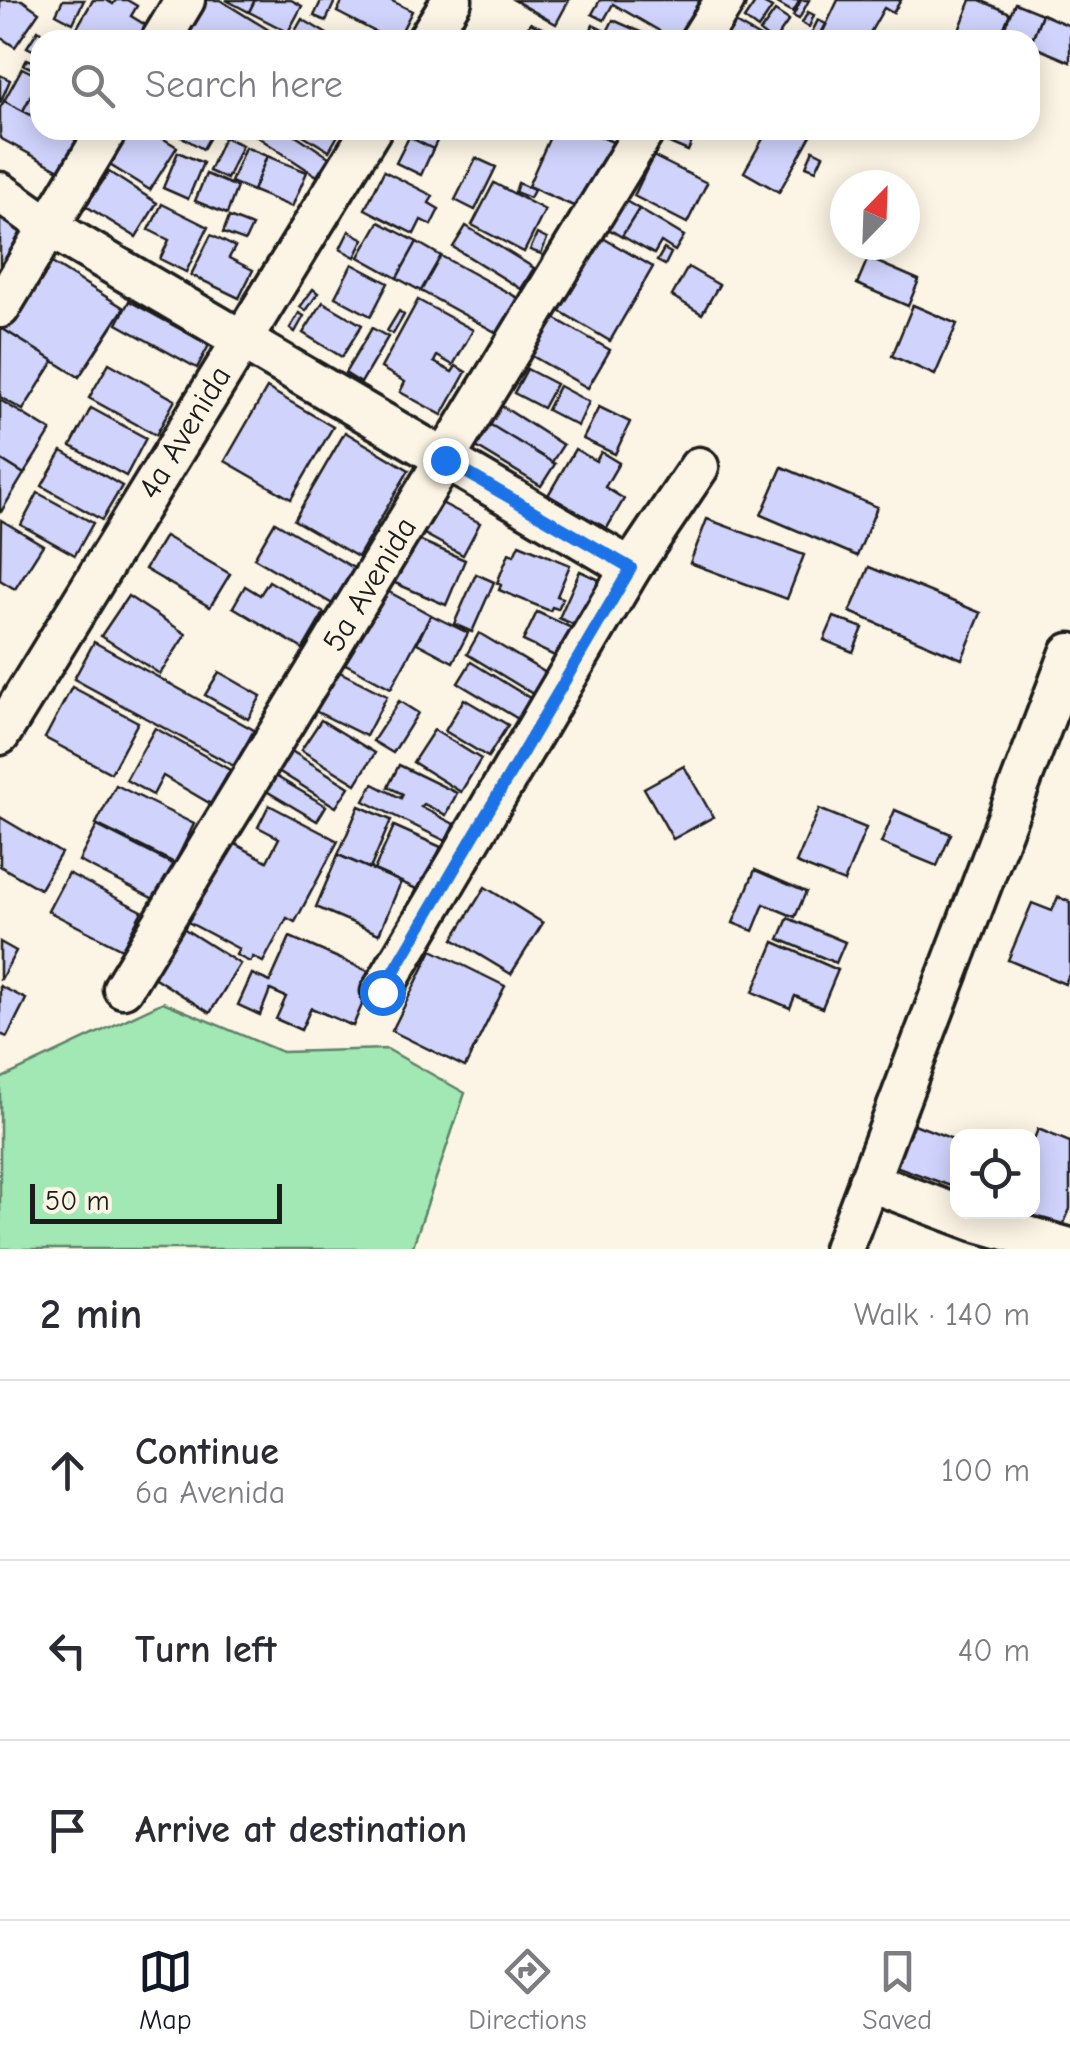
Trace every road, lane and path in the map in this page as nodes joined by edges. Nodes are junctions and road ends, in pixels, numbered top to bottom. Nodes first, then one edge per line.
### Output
1 (185, 0) edge
2 (452, 0) edge
3 (724, 0) edge
4 (167, 30) edge
5 (433, 30) edge
6 (706, 30) edge
7 (101, 140) edge
8 (365, 140) edge
9 (640, 140) edge
10 (0, 192) edge
11 (49, 226) junction
12 (0, 308) edge
13 (240, 339) junction
14 (445, 460) junction
15 (699, 468) dead end
16 (631, 568) junction
17 (1070, 654) edge
18 (0, 736) edge
19 (123, 988) dead end
20 (382, 992) dead end
21 (868, 1180) junction
22 (969, 1235) edge
23 (1070, 1248) edge
24 (843, 1249) edge

1 - 4 street
2 - 5 street
3 - 6 street
7 - 11 street
8 - 13 street, 4a Avenida
9 - 14 street, 5a Avenida
10 - 11 street
11 - 12 street
11 - 13 street
13 - 14 street
13 - 18 street, 4a Avenida
14 - 16 street
14 - 19 street, 5a Avenida
15 - 16 street
16 - 20 street
17 - 21 street
21 - 22 street
21 - 24 street
22 - 23 street

